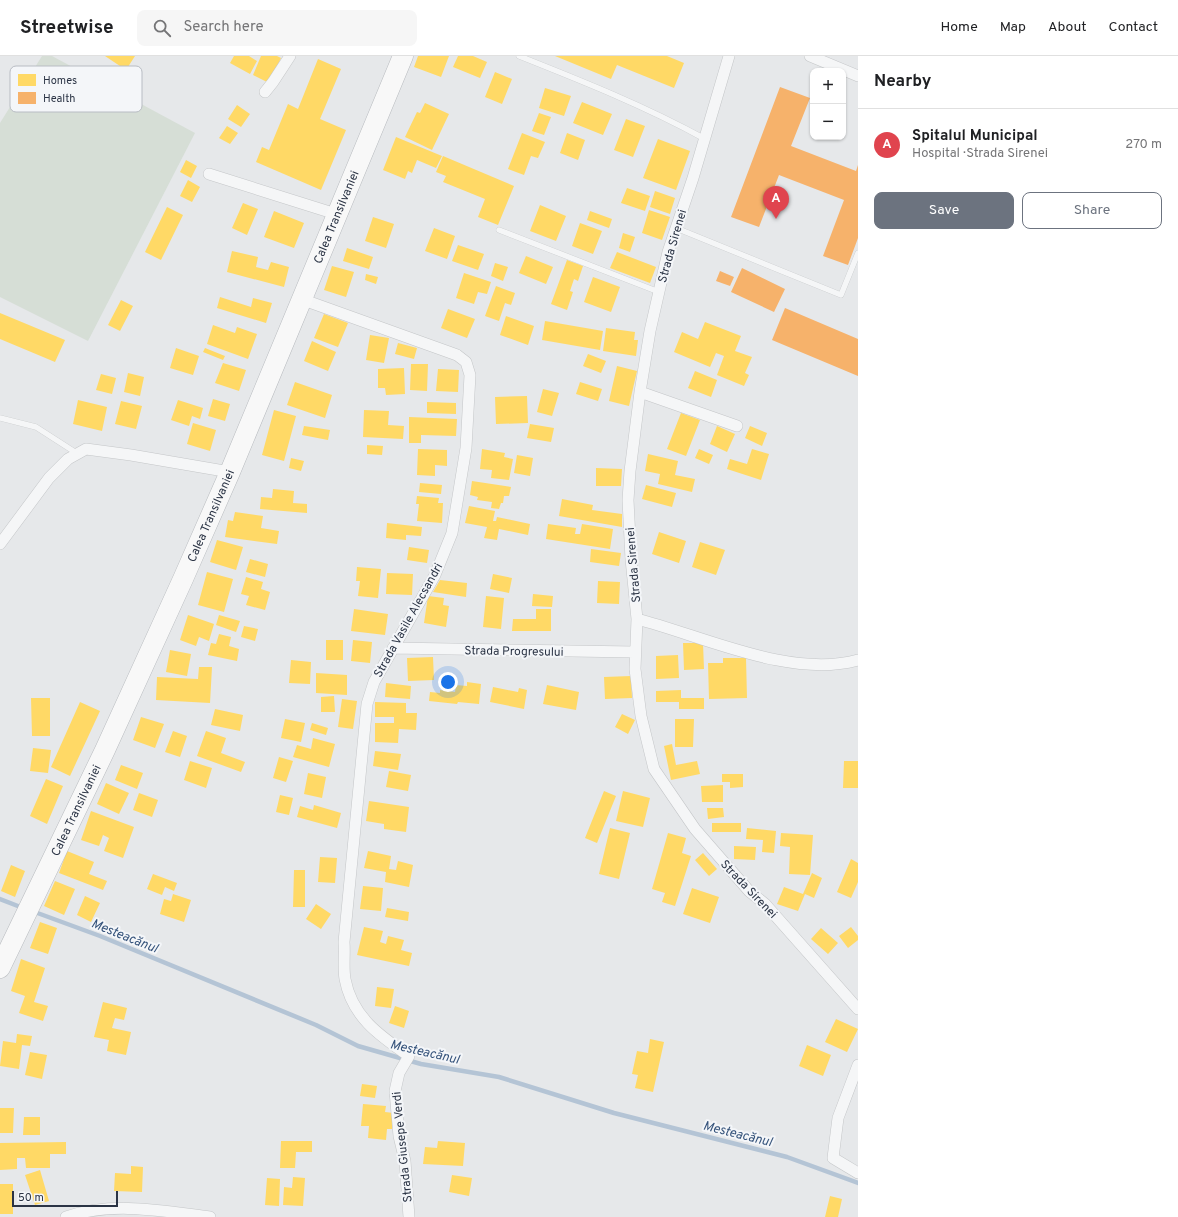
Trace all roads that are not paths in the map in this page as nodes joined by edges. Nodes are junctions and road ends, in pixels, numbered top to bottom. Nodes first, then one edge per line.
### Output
1 (290, 56) edge
2 (403, 56) edge
3 (519, 56) edge
4 (729, 56) edge
5 (810, 56) edge
6 (858, 76) edge
7 (265, 92) dead end
8 (705, 139) junction
9 (209, 174) dead end
10 (336, 214) junction
11 (676, 228) junction
12 (499, 230) dead end
13 (858, 253) edge
14 (659, 292) junction
15 (301, 299) junction
16 (640, 392) junction
17 (0, 418) edge
18 (737, 426) dead end
19 (78, 454) junction
20 (230, 472) junction
21 (0, 544) edge
22 (637, 619) junction
23 (393, 648) junction
24 (634, 652) junction
25 (858, 660) edge
26 (0, 968) edge
27 (858, 1009) edge
28 (409, 1056) joint
29 (858, 1065) edge
30 (858, 1173) edge
31 (66, 1217) edge
32 (210, 1217) edge
33 (409, 1217) edge

1 - 7 street
2 - 10 highway, Calea Transilvaniei
3 - 8 lane
4 - 8 street, Strada Sirenei
5 - 6 street
8 - 11 street, Strada Sirenei
9 - 10 street
10 - 15 highway, Calea Transilvaniei
11 - 13 lane
11 - 14 street, Strada Sirenei
12 - 14 lane
14 - 16 street, Strada Sirenei
15 - 20 highway, Calea Transilvaniei
15 - 23 street, Strada Vasile Alecsandri
16 - 18 street
16 - 22 street, Strada Sirenei
17 - 19 lane
19 - 20 street
19 - 21 street
20 - 26 highway, Calea Transilvaniei
22 - 24 street, Strada Sirenei
22 - 25 street
23 - 24 street, Strada Progresului
23 - 28 street, Strada Vasile Alecsandri
24 - 27 street, Strada Sirenei
28 - 33 street, Strada Giusepe Verdi
29 - 30 street
31 - 32 street

